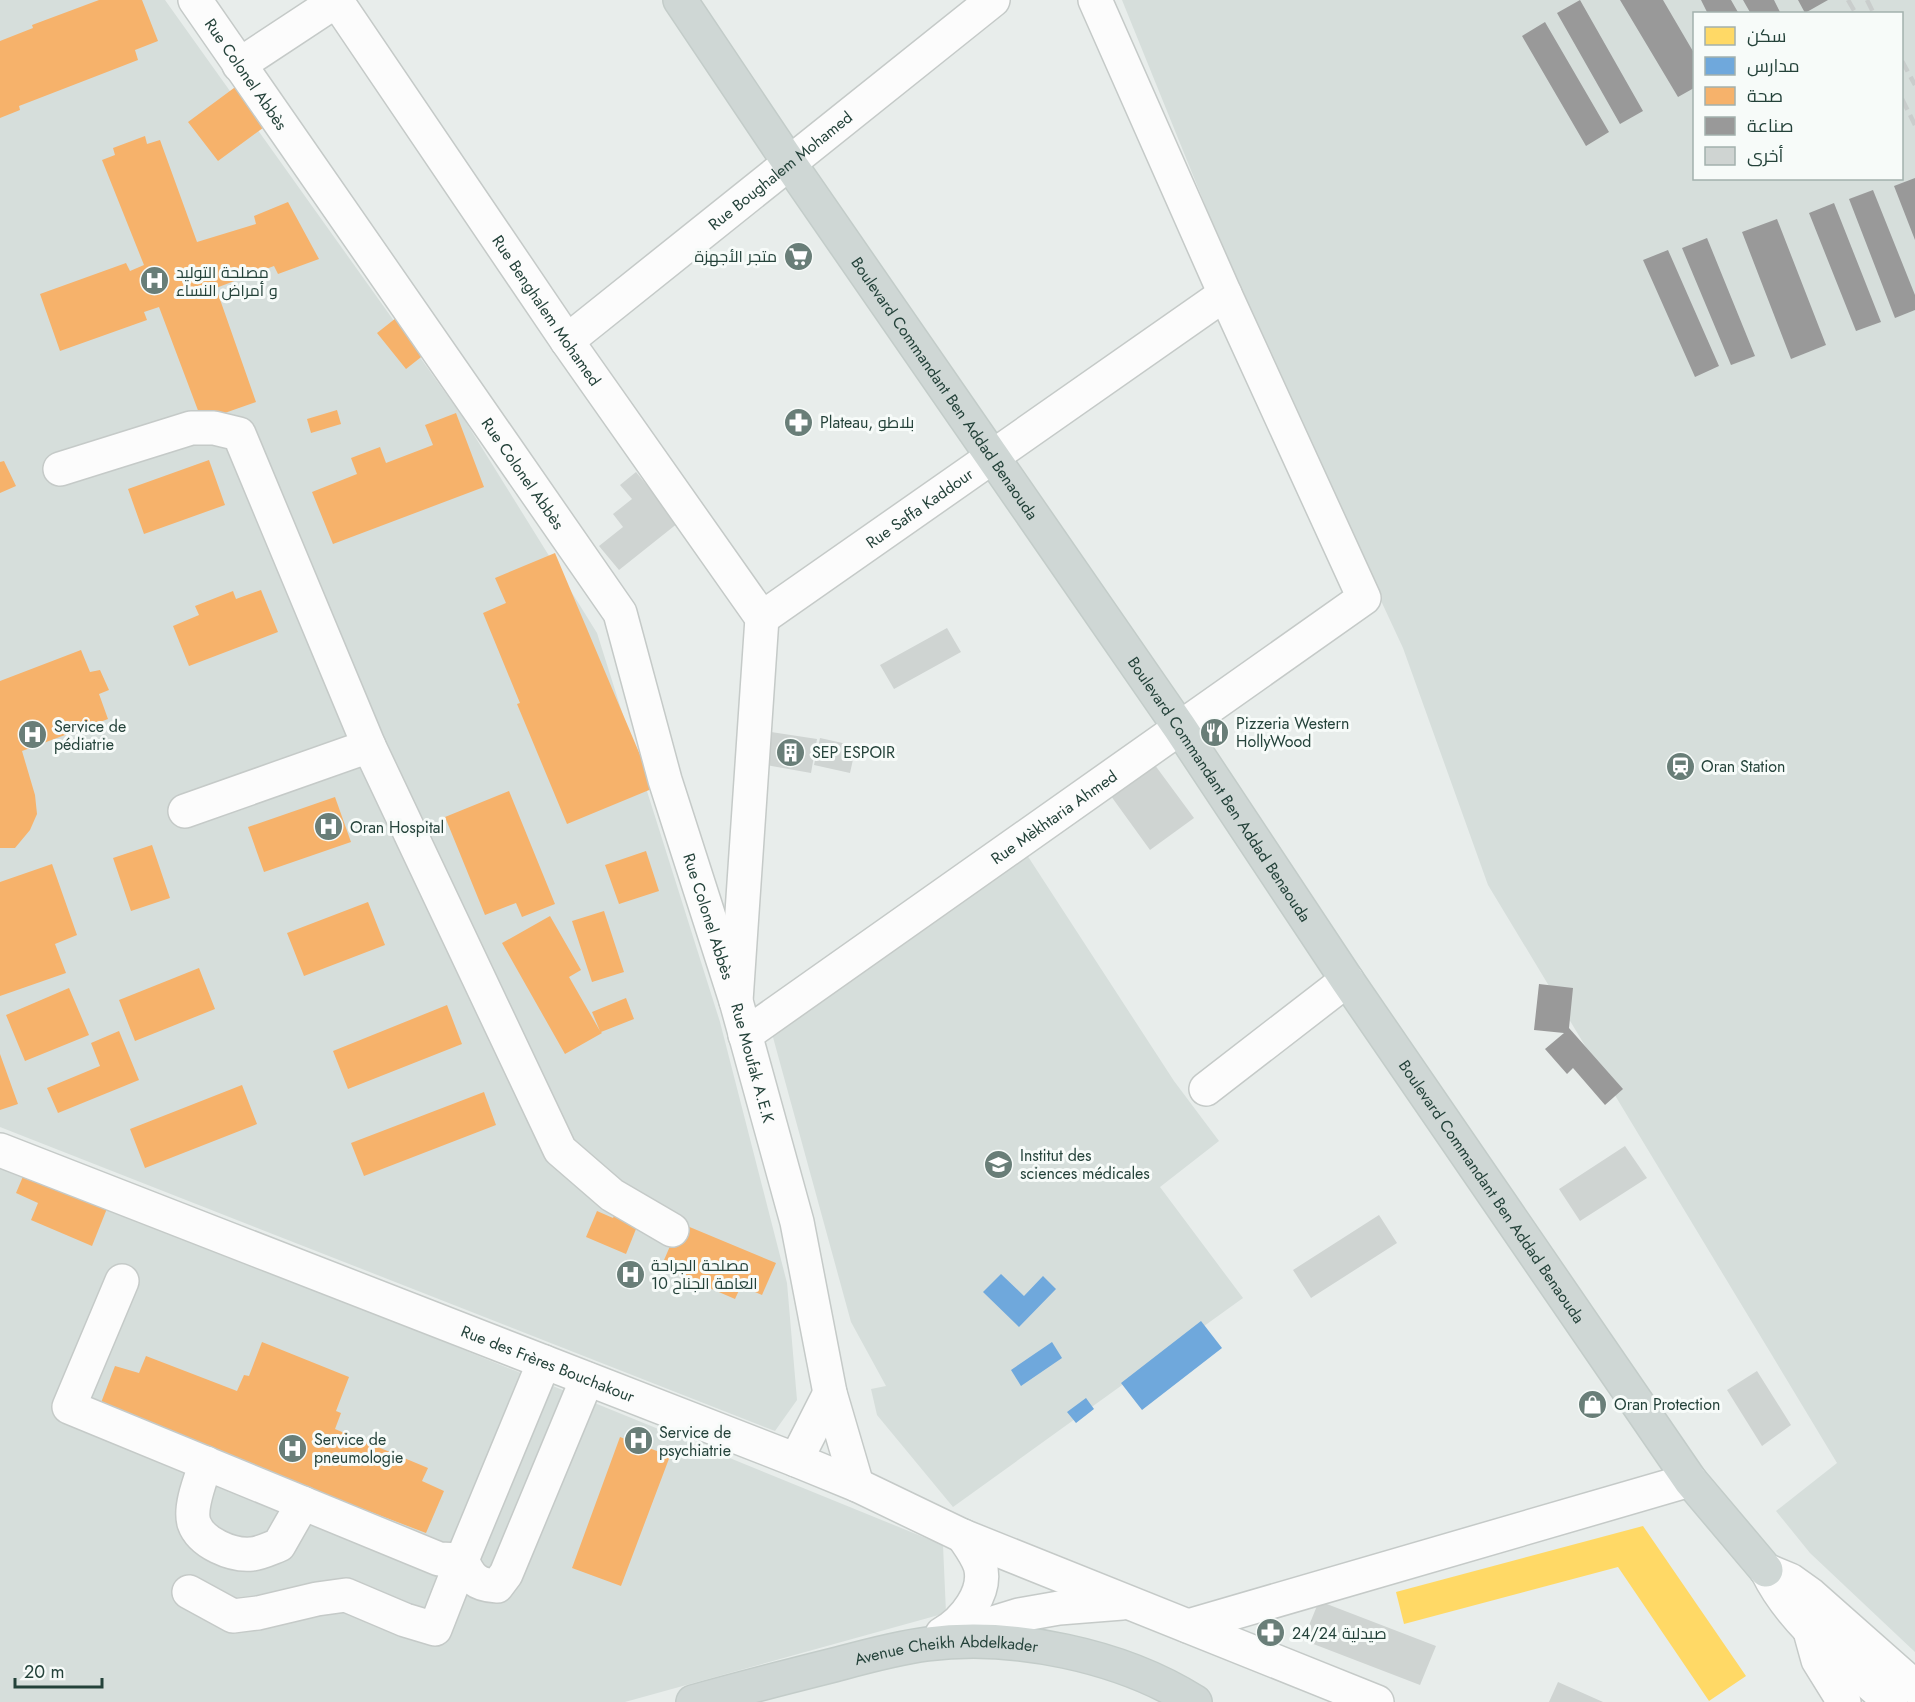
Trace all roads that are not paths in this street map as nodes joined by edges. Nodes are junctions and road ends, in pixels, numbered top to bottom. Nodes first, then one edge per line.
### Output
1 (195, 0) edge
2 (336, 0) edge
3 (680, 0) edge
4 (993, 0) edge
5 (1095, 0) edge
6 (239, 64) junction
7 (790, 164) junction
8 (1225, 294) junction
9 (567, 341) junction
10 (990, 457) junction
11 (60, 469) dead end
12 (762, 618) junction
13 (1180, 728) junction
14 (369, 746) junction
15 (185, 812) dead end
16 (1347, 980) junction
17 (736, 1001) junction
18 (745, 1035) junction
19 (1206, 1089) dead end
20 (0, 1150) edge
21 (672, 1230) dead end
22 (122, 1281) dead end
23 (544, 1362) junction
24 (587, 1379) junction
25 (830, 1393) junction
26 (796, 1460) junction
27 (206, 1463) junction
28 (1690, 1480) junction
29 (857, 1485) junction
30 (303, 1503) junction
31 (963, 1536) junction
32 (462, 1560) junction
33 (1766, 1570) junction
34 (189, 1592) dead end
35 (1127, 1602) junction
36 (1188, 1626) junction
37 (1810, 1629) junction
38 (926, 1644) junction
39 (1915, 1687) edge
40 (693, 1702) edge
41 (1195, 1702) edge
42 (1377, 1702) edge
43 (1844, 1702) edge
44 (1891, 1702) edge

1 - 6 street, Rue Colonel Abbès
2 - 6 street
2 - 9 street, Rue Benghalem Mohamed
3 - 7 main road, Boulevard Commandant Ben Addad Benaouda
4 - 7 street, Rue Boughalem Mohamed
5 - 8 street
6 - 17 street, Rue Colonel Abbès
7 - 9 street, Rue Boughalem Mohamed
7 - 10 main road, Boulevard Commandant Ben Addad Benaouda
8 - 10 street, Rue Saffa Kaddour
8 - 13 street, Rue Mèkhtaria Ahmed
9 - 12 street, Rue Benghalem Mohamed
10 - 12 street, Rue Saffa Kaddour
10 - 13 main road, Boulevard Commandant Ben Addad Benaouda
11 - 14 street
12 - 17 street, Rue Moufak A.E.K
13 - 16 main road, Boulevard Commandant Ben Addad Benaouda
13 - 18 street, Rue Mèkhtaria Ahmed
14 - 15 street
14 - 21 street
16 - 19 street
16 - 28 main road, Boulevard Commandant Ben Addad Benaouda
17 - 18 street, Rue Moufak A.E.K
18 - 25 street, Rue Moufak A.E.K
20 - 23 street, Rue des Frères Bouchakour
22 - 27 street
23 - 24 street, Rue des Frères Bouchakour
23 - 32 street
24 - 26 street, Rue des Frères Bouchakour
24 - 32 street
25 - 26 street
25 - 29 street, Rue Moufak A.E.K
26 - 29 street, Rue des Frères Bouchakour
27 - 30 street
27 - 30 street
28 - 33 main road, Boulevard Commandant Ben Addad Benaouda
28 - 36 street
29 - 31 street, Rue des Frères Bouchakour
30 - 32 street
31 - 35 street
31 - 38 street
32 - 34 street
33 - 37 street, Boulevard Commandant Ben Addad Benaouda
33 - 39 street, Boulevard Commandant Ben Addad Benaouda
35 - 36 street
35 - 38 street
36 - 42 street
37 - 43 street
37 - 44 street, Boulevard Commandant Ben Addad Benaouda
38 - 40 main road, Avenue Cheikh Abdelkader
38 - 41 main road, Avenue Cheikh Abdelkader

